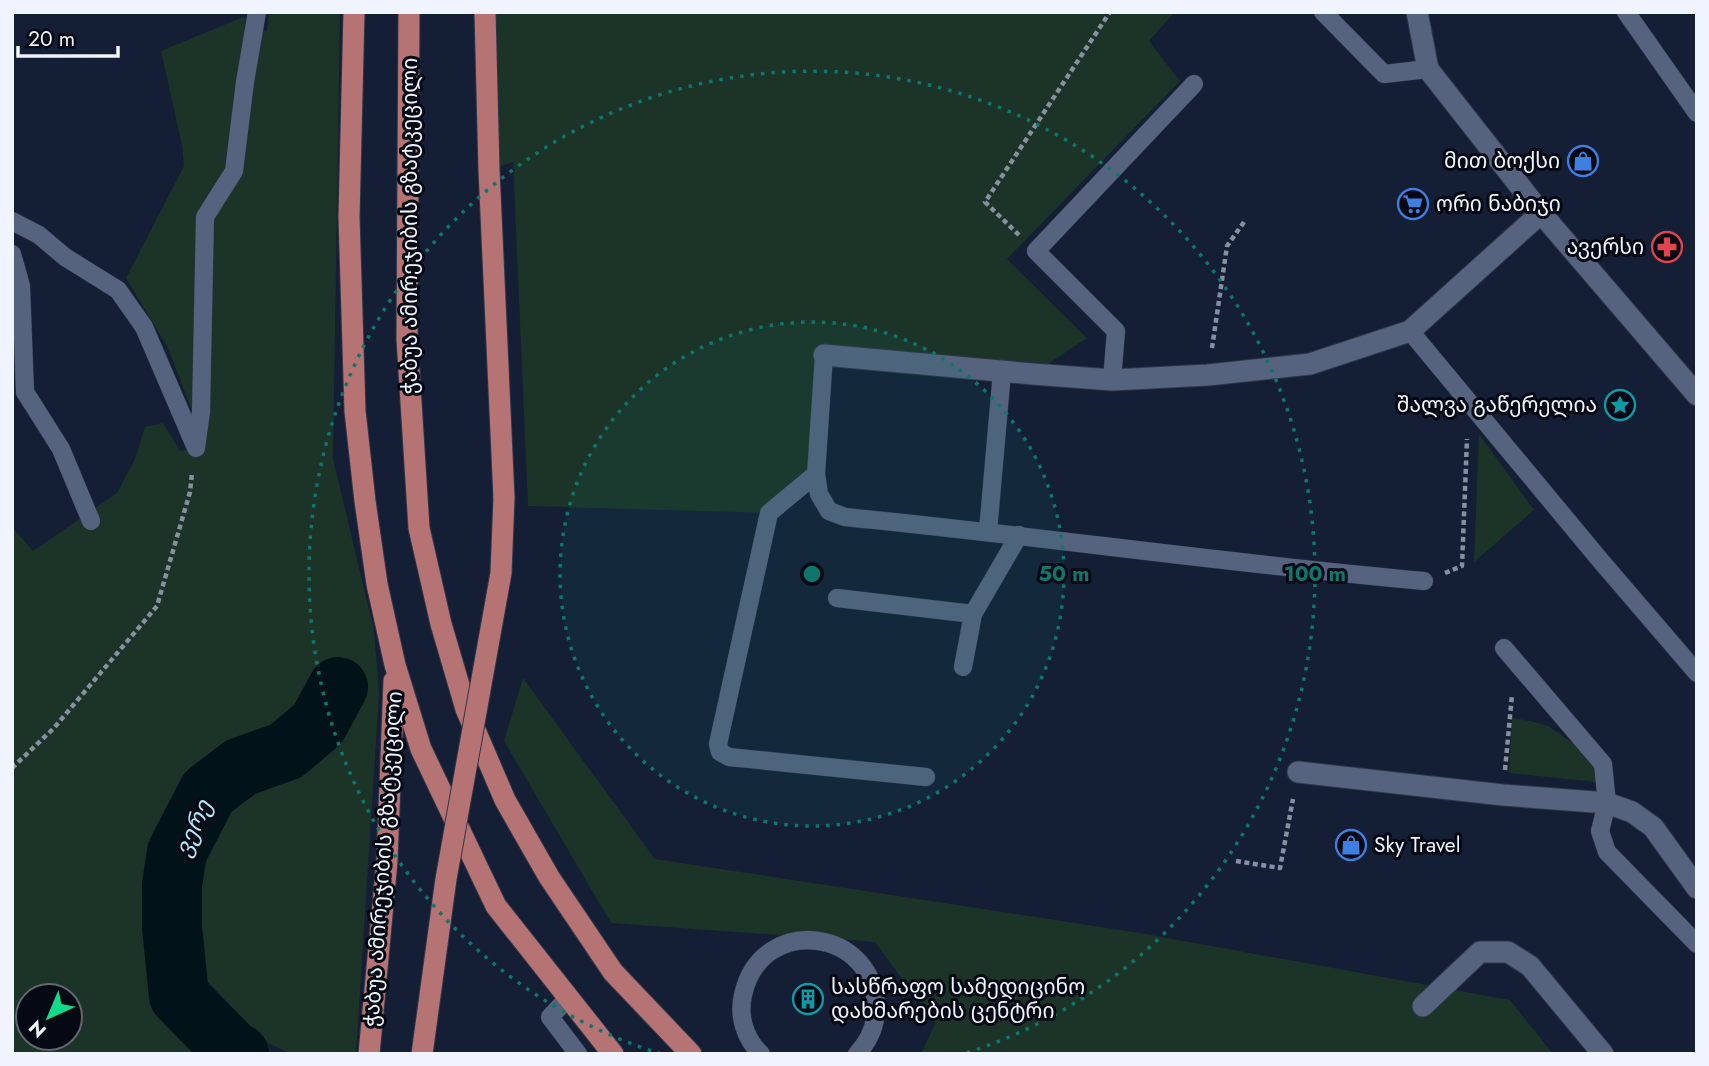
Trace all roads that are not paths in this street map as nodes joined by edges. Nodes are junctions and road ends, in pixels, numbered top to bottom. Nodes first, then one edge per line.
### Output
1 (257, 12) edge
2 (354, 12) edge
3 (409, 12) edge
4 (485, 12) edge
5 (1323, 12) edge
6 (1417, 12) edge
7 (1626, 12) edge
8 (1428, 69) junction
9 (1194, 84) dead end
10 (1697, 113) edge
11 (1541, 213) junction
12 (12, 221) edge
13 (12, 254) edge
14 (1410, 331) junction
15 (824, 355) joint
16 (1002, 372) junction
17 (1112, 380) junction
18 (1697, 395) edge
19 (816, 474) junction
20 (91, 521) dead end
21 (988, 531) junction
22 (1019, 535) junction
23 (1424, 581) road end
24 (837, 598) dead end
25 (973, 614) junction
26 (1509, 656) road end
27 (395, 665) junction
28 (963, 667) dead end
29 (1697, 673) edge
30 (1298, 772) dead end
31 (926, 777) dead end
32 (1607, 803) junction
33 (1697, 888) edge
34 (1697, 944) edge
35 (569, 997) junction
36 (1423, 1006) dead end
37 (369, 1054) edge
38 (422, 1054) edge
39 (578, 1054) edge
40 (613, 1054) edge
41 (691, 1054) edge
42 (761, 1054) edge
43 (857, 1054) edge
44 (1603, 1054) edge

1 - 12 lane
2 - 27 main road, ჭაბუა ამირეჯიბის გზატკეცილი
3 - 41 main road, ჭაბუა ამირეჯიბის გზატკეცილი
4 - 38 main road, bridge
5 - 8 lane
6 - 8 street
7 - 10 lane
8 - 11 street
9 - 17 lane
11 - 14 street
11 - 18 street
13 - 20 lane
14 - 17 street
14 - 29 lane
15 - 16 street
15 - 19 lane
16 - 17 street
16 - 21 lane
19 - 21 lane
19 - 31 lane
21 - 22 lane
22 - 23 lane
22 - 25 lane
24 - 25 lane
25 - 28 lane
26 - 32 lane
27 - 35 main road, ჭაბუა ამირეჯიბის გზატკეცილი
27 - 37 main road, ჭაბუა ამირეჯიბის გზატკეცილი
30 - 32 street
32 - 33 street
32 - 34 lane
35 - 39 lane
35 - 40 main road, ჭაბუა ამირეჯიბის გზატკეცილი
36 - 44 street
42 - 43 lane

